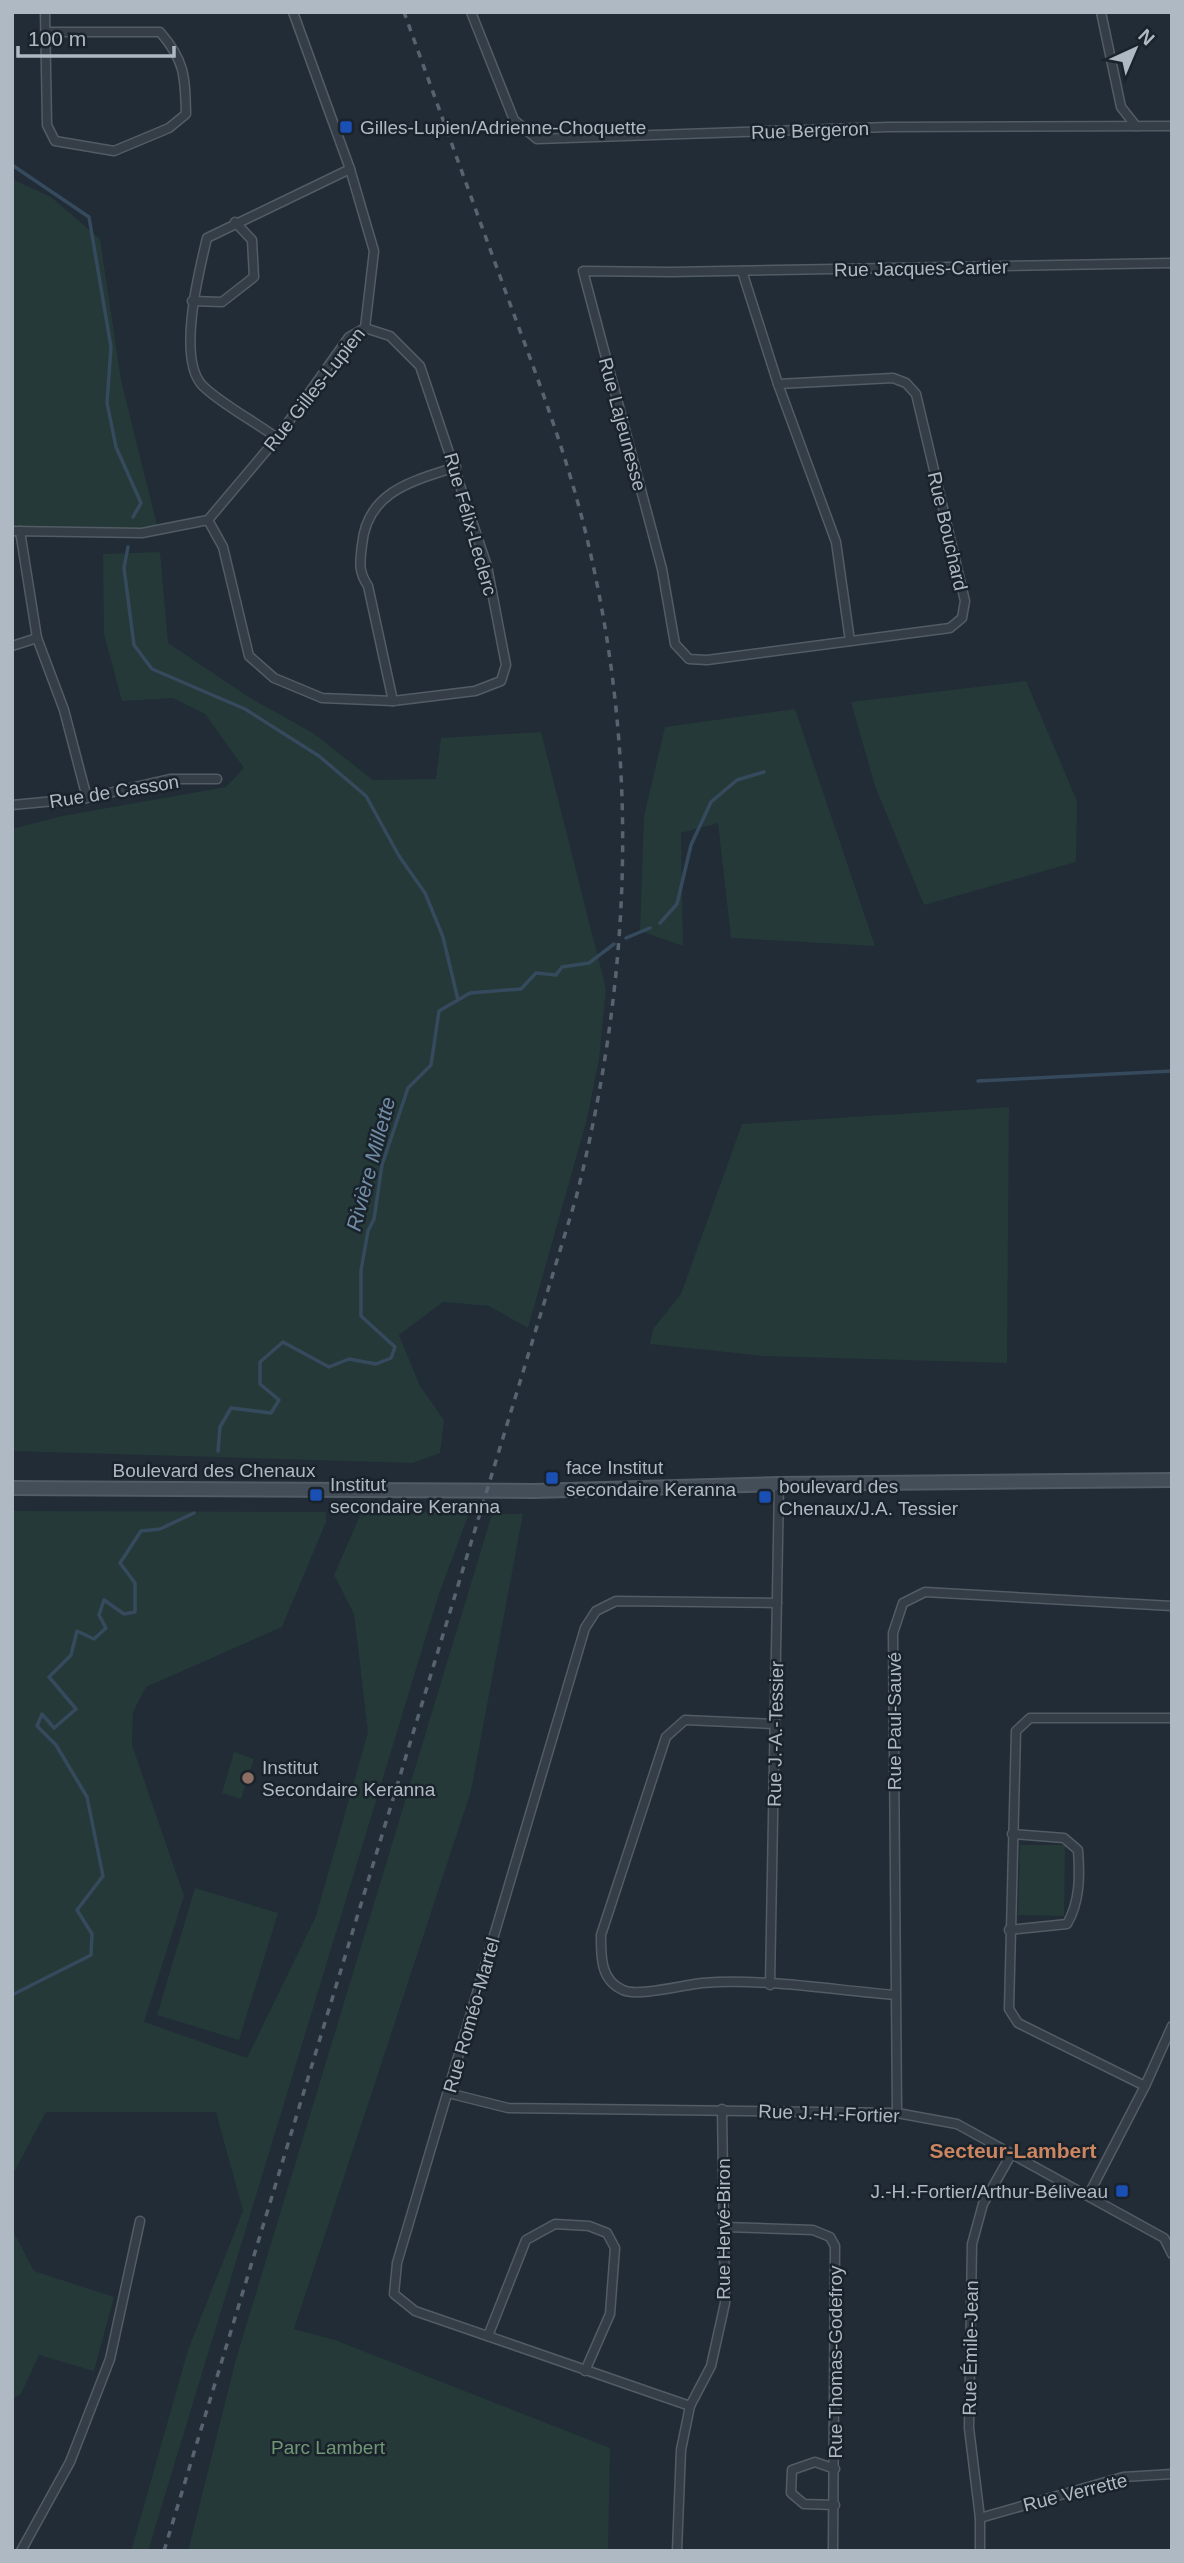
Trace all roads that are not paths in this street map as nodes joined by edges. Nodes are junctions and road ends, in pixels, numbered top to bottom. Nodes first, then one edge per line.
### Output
1 (45, 12) edge
2 (293, 12) edge
3 (471, 12) edge
4 (1101, 12) edge
5 (46, 32) junction
6 (1136, 126) junction
7 (1172, 126) edge
8 (350, 169) junction
9 (235, 222) junction
10 (1172, 263) edge
11 (742, 271) junction
12 (671, 272) joint
13 (192, 301) junction
14 (365, 328) junction
15 (778, 384) junction
16 (277, 438) junction
17 (456, 467) junction
18 (208, 520) junction
19 (16, 531) edge
20 (37, 638) junction
21 (850, 641) junction
22 (12, 646) edge
23 (689, 659) joint
24 (393, 701) junction
25 (217, 779) dead end
26 (87, 797) junction
27 (12, 805) edge
28 (1172, 1480) edge
29 (779, 1484) junction
30 (12, 1488) edge
31 (777, 1603) junction
32 (1172, 1606) edge
33 (1172, 1718) edge
34 (775, 1724) junction
35 (1012, 1834) junction
36 (1009, 1930) junction
37 (771, 1985) junction
38 (895, 1995) junction
39 (1172, 2026) edge
40 (1145, 2086) junction
41 (448, 2093) junction
42 (722, 2109) junction
43 (897, 2113) junction
44 (1012, 2153) junction
45 (1089, 2194) junction
46 (141, 2221) dead end
47 (725, 2227) junction
48 (1172, 2254) edge
49 (488, 2336) junction
50 (585, 2371) junction
51 (690, 2406) junction
52 (835, 2469) junction
53 (1172, 2474) edge
54 (835, 2505) junction
55 (980, 2518) junction
56 (21, 2551) edge
57 (677, 2551) edge
58 (833, 2551) edge
59 (980, 2551) edge

1 - 5 street
2 - 8 street, Rue Gilles-Lupien
3 - 6 street, Rue Bergeron
4 - 6 street
5 - 5 street
6 - 7 street, Rue Bergeron
8 - 9 street
8 - 14 street, Rue Gilles-Lupien
9 - 13 street
9 - 13 street
10 - 11 street, Rue Jacques-Cartier
11 - 12 street, Rue Jacques-Cartier
11 - 15 street
12 - 23 street, Rue Lajeunesse
13 - 16 street
14 - 16 street, Rue Gilles-Lupien
14 - 17 street, Rue Félix-Leclerc
15 - 21 street
15 - 21 street, Rue Bouchard
16 - 18 street, Rue Gilles-Lupien
17 - 24 street
17 - 24 street, Rue Félix-Leclerc
18 - 19 street
18 - 24 street, Rue Félix-Leclerc
19 - 20 street
20 - 22 street
20 - 26 street
21 - 23 street, Rue Bouchard
25 - 26 street, Rue de Casson
26 - 27 street, Rue de Casson
28 - 29 main road, Boulevard des Chenaux
29 - 30 main road, Boulevard des Chenaux
29 - 31 street, Rue J.-A.-Tessier
31 - 34 street, Rue J.-A.-Tessier
31 - 41 street, Rue Roméo-Martel
32 - 38 street, Rue Paul-Sauvé
33 - 35 street
34 - 37 street, Rue J.-A.-Tessier
34 - 37 street
35 - 36 street
35 - 36 street
36 - 40 street
37 - 38 street
38 - 43 street, Rue Paul-Sauvé
39 - 40 street
40 - 45 street
41 - 42 street, Rue J.-H.-Fortier
41 - 49 street, Rue Roméo-Martel
42 - 43 street, Rue J.-H.-Fortier
42 - 47 street, Rue Hervé-Biron
43 - 44 street, Rue J.-H.-Fortier
44 - 45 street, Rue J.-H.-Fortier
44 - 55 street, Rue Émile-Jean
45 - 48 street, Rue J.-H.-Fortier
46 - 56 street
47 - 51 street, Rue Hervé-Biron
47 - 52 street, Rue Thomas-Godefroy
49 - 50 street, Rue Roméo-Martel
49 - 50 street
50 - 51 street, Rue Roméo-Martel
51 - 57 street, Rue Hervé-Biron
52 - 54 street, Rue Thomas-Godefroy
52 - 54 street, Rue Thomas-Godefroy
53 - 55 street, Rue Verrette
54 - 58 street, Rue Thomas-Godefroy
55 - 59 street, Rue Émile-Jean

